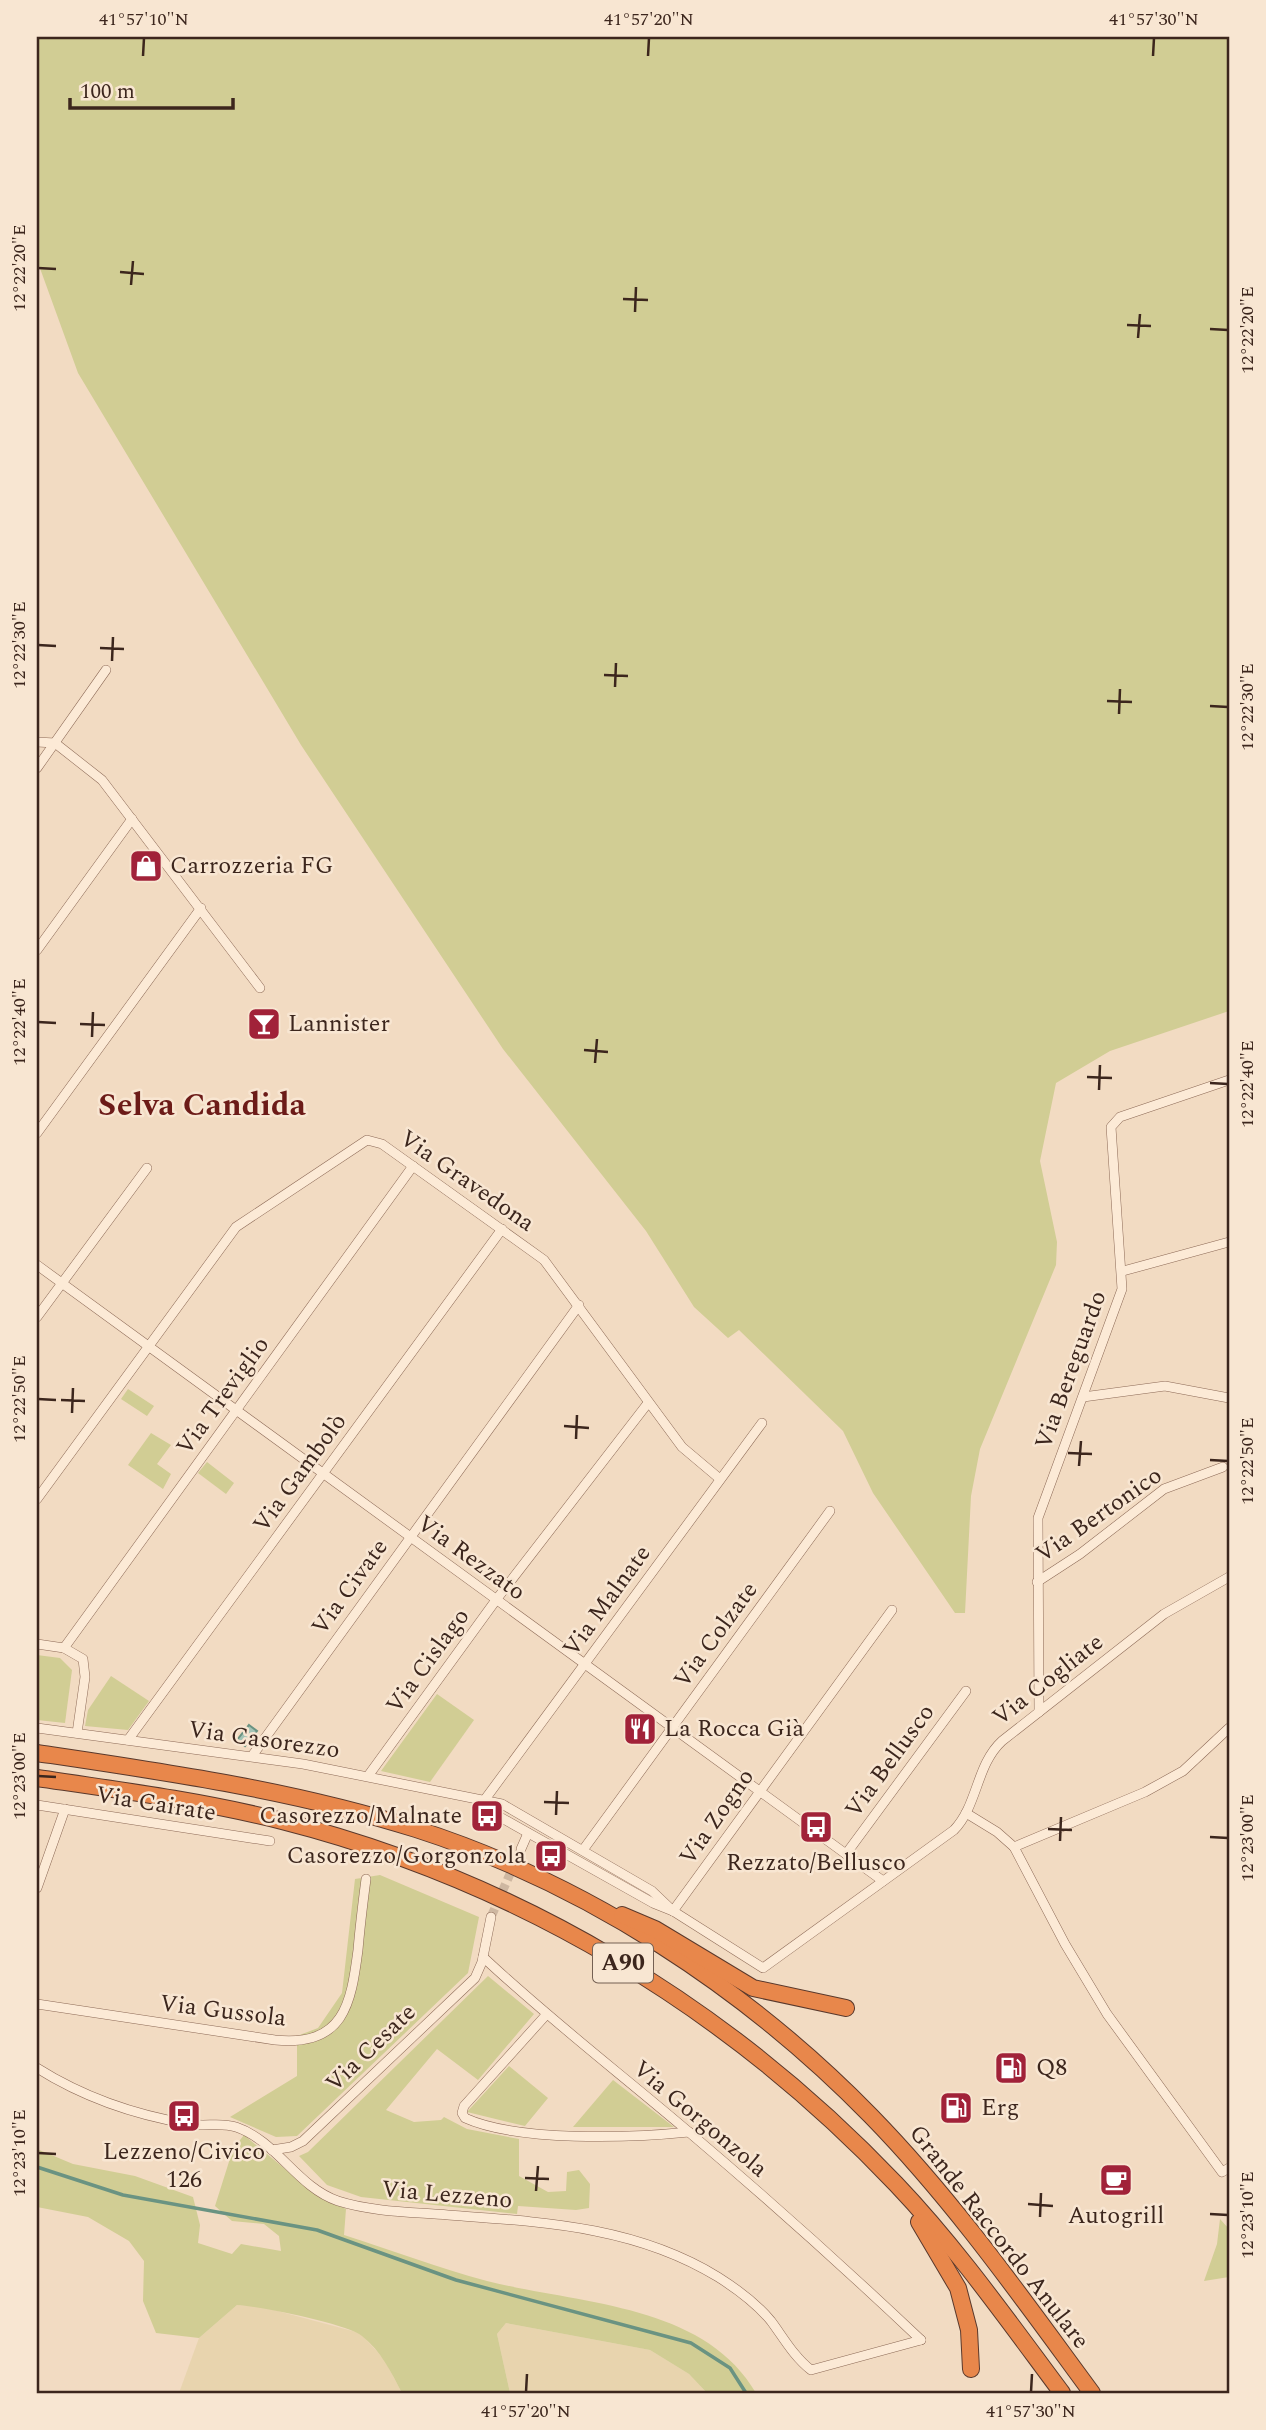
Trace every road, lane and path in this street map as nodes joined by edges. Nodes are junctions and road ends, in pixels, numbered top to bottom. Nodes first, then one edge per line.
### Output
1 (106, 670) dead end
2 (37, 742) edge
3 (55, 743) junction
4 (37, 768) edge
5 (132, 819) junction
6 (201, 908) junction
7 (37, 950) edge
8 (260, 988) dead end
9 (1229, 1080) edge
10 (37, 1133) edge
11 (413, 1166) junction
12 (147, 1168) dead end
13 (502, 1229) junction
14 (1229, 1242) edge
15 (37, 1265) edge
16 (1123, 1271) junction
17 (62, 1283) junction
18 (579, 1305) junction
19 (37, 1317) edge
20 (149, 1347) junction
21 (1083, 1397) junction
22 (1229, 1398) edge
23 (648, 1403) junction
24 (236, 1411) junction
25 (762, 1423) dead end
26 (1223, 1467) dead end
27 (323, 1474) junction
28 (720, 1479) junction
29 (37, 1499) edge
30 (830, 1511) dead end
31 (410, 1538) junction
32 (1229, 1577) edge
33 (1037, 1582) junction
34 (496, 1600) junction
35 (892, 1610) dead end
36 (37, 1644) edge
37 (64, 1648) junction
38 (585, 1664) junction
39 (966, 1691) dead end
40 (1039, 1712) junction
41 (37, 1728) edge
42 (671, 1728) junction
43 (1229, 1728) edge
44 (77, 1733) junction
45 (128, 1740) junction
46 (37, 1753) edge
47 (252, 1756) junction
48 (368, 1776) junction
49 (37, 1778) edge
50 (760, 1791) junction
51 (484, 1802) junction
52 (37, 1805) edge
53 (65, 1809) junction
54 (967, 1813) junction
55 (528, 1833) junction
56 (270, 1841) dead end
57 (1014, 1847) junction
58 (520, 1849) tunnel mouth
59 (583, 1850) junction
60 (846, 1854) junction
61 (366, 1879) dead end
62 (883, 1881) junction
63 (37, 1888) edge
64 (597, 1908) junction
65 (673, 1911) junction
66 (491, 1917) tunnel mouth
67 (483, 1957) junction
68 (758, 1967) joint
69 (37, 2004) edge
70 (846, 2008) dead end
71 (546, 2015) junction
72 (37, 2068) edge
73 (689, 2132) junction
74 (272, 2150) junction
75 (1229, 2168) edge
76 (899, 2186) junction
77 (921, 2340) joint
78 (971, 2369) dead end
79 (1062, 2393) edge
80 (1093, 2393) edge

1 - 3 street
2 - 3 street
3 - 4 street
3 - 5 street
5 - 6 street
5 - 7 street
6 - 8 street
6 - 10 street
9 - 16 street, Via Bereguardo
11 - 13 street, Via Gravedona
11 - 20 street, Via Gravedona
11 - 24 street, Via Treviglio
12 - 17 street
13 - 18 street, Via Gravedona
13 - 27 street, Via Gambolò
14 - 16 street
15 - 17 street, Via Rezzato
16 - 21 street, Via Bereguardo
17 - 19 street
17 - 20 street, Via Rezzato
18 - 23 street, Via Gravedona
18 - 31 street, Via Civate
20 - 24 street, Via Rezzato
20 - 29 street, Via Gravedona
21 - 22 street
21 - 33 street, Via Bereguardo
23 - 28 street, Via Gravedona
23 - 34 street, Via Cislago
24 - 27 street, Via Rezzato
24 - 37 street, Via Treviglio
25 - 28 street, Via Malnate
26 - 33 street, Via Bertonico
27 - 31 street, Via Rezzato
27 - 45 street, Via Gambolò
28 - 38 street, Via Malnate
30 - 42 street, Via Colzate
31 - 34 street, Via Rezzato
31 - 47 street, Via Civate
32 - 40 street, Via Cogliate
33 - 40 street, Via Bereguardo
34 - 38 street, Via Rezzato
34 - 48 street, Via Cislago
35 - 50 street, Via Zogno
36 - 37 street
37 - 44 street
38 - 42 street, Via Rezzato
38 - 51 street, Via Malnate
39 - 60 street, Via Bellusco
40 - 54 street, Via Cogliate
41 - 44 street, Via Casorezzo
42 - 50 street, Via Rezzato
42 - 59 street, Via Colzate
43 - 57 street
44 - 45 street, Via Casorezzo
45 - 47 street, Via Casorezzo
46 - 64 highway, Grande Raccordo Anulare / A90
47 - 48 street, Via Casorezzo
48 - 51 street, Via Casorezzo
49 - 76 highway, Grande Raccordo Anulare / A90
50 - 60 street, Via Rezzato
50 - 65 street, Via Zogno
51 - 55 street, Via Casorezzo
51 - 59 street, Via Casorezzo
52 - 53 street, Via Cairate
53 - 56 street, Via Cairate
53 - 63 street
54 - 57 street
54 - 62 street, Via Cogliate
55 - 58 street
55 - 65 street, Via Casorezzo
57 - 75 street
59 - 65 street, Via Casorezzo
60 - 62 street, Via Rezzato
61 - 69 street, Via Gussola
62 - 68 street, Via Cogliate
64 - 70 highway
64 - 80 highway, Grande Raccordo Anulare / A90
65 - 68 street, Via Casorezzo
66 - 67 street
67 - 71 street, Via Gorgonzola
67 - 74 street, Via Cesate
71 - 73 street, Via Gorgonzola
71 - 73 street
72 - 74 street, Via Lezzeno
73 - 77 street, Via Gorgonzola
74 - 77 street, Via Lezzeno
76 - 78 highway
76 - 79 highway, Grande Raccordo Anulare / A90

